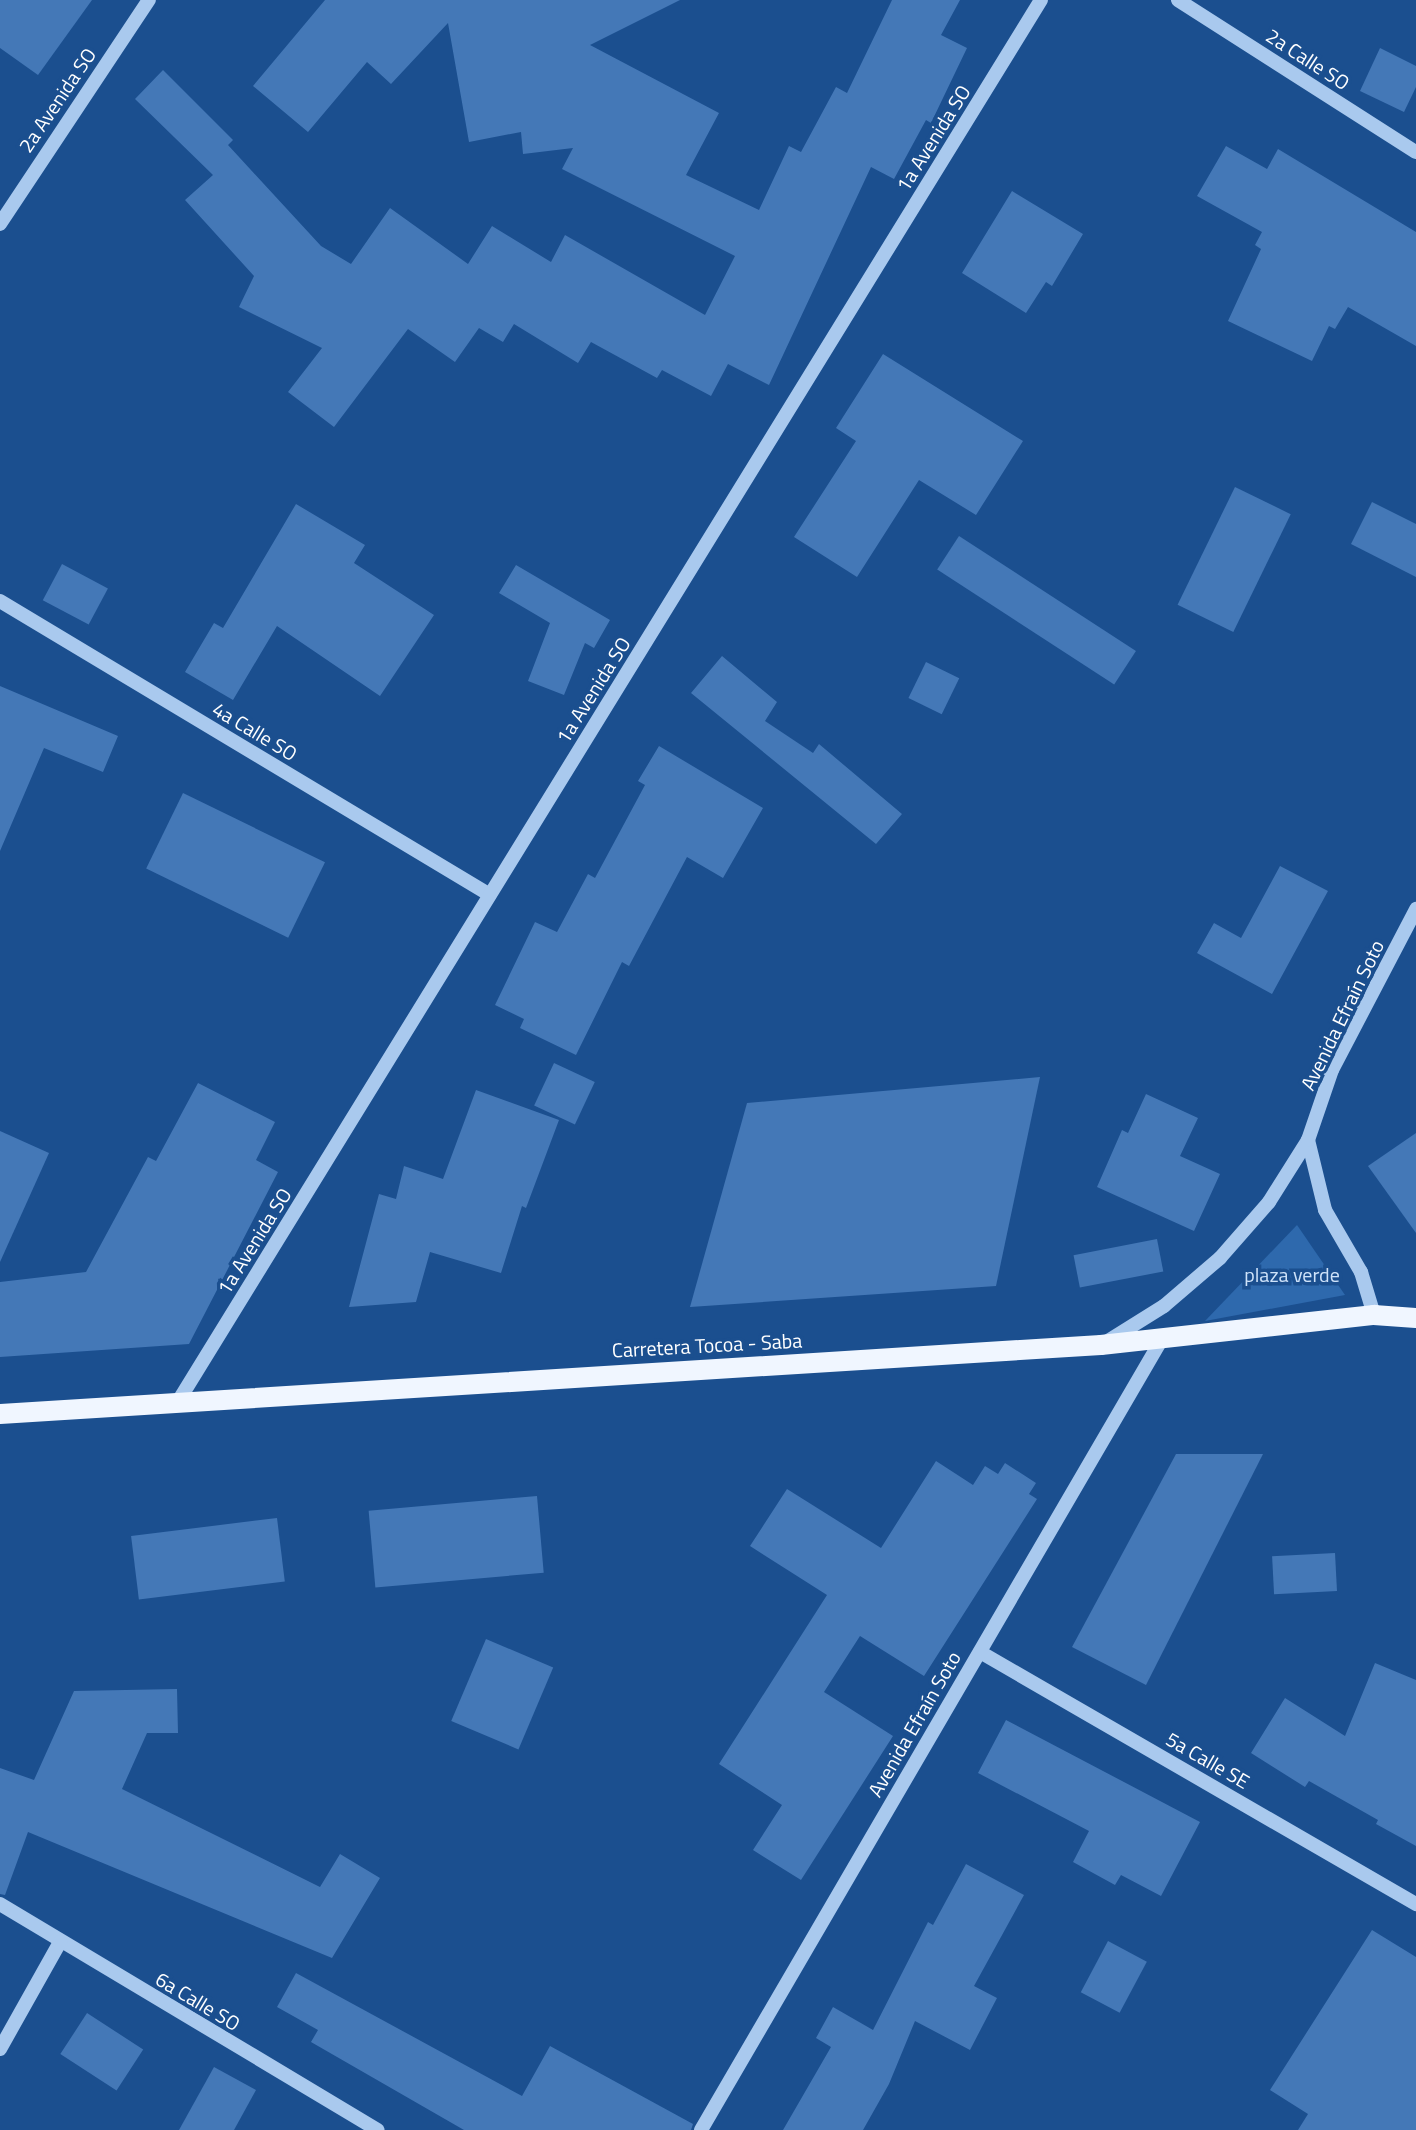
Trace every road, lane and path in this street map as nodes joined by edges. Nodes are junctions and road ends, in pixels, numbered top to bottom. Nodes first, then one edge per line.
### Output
1 (149, 0) edge
2 (1041, 0) edge
3 (1178, 0) edge
4 (1416, 152) edge
5 (0, 224) edge
6 (0, 601) edge
7 (490, 895) junction
8 (1416, 909) edge
9 (1308, 1140) junction
10 (1374, 1315) junction
11 (1416, 1318) edge
12 (1162, 1339) junction
13 (1101, 1345) junction
14 (179, 1400) junction
15 (0, 1414) edge
16 (980, 1652) junction
17 (0, 1904) edge
18 (1416, 1904) edge
19 (60, 1942) junction
20 (0, 2049) edge
21 (378, 2130) edge
22 (701, 2130) edge

1 - 5 street, 2a Avenida SO
2 - 7 street, 1a Avenida SO
3 - 4 street, 2a Calle SO
6 - 7 street, 4a Calle SO
7 - 14 street, 1a Avenida SO
8 - 9 street, Avenida Efraín Soto
9 - 10 street
9 - 13 street, Avenida Efraín Soto
10 - 11 main road, Carretera Tocoa - Saba
10 - 12 main road, Carretera Tocoa - Saba
12 - 13 main road, Carretera Tocoa - Saba
12 - 16 street, Avenida Efraín Soto
13 - 14 main road, Carretera Tocoa - Saba
14 - 15 main road, Carretera Tocoa - Saba
16 - 18 street, 5a Calle SE
16 - 22 street, Avenida Efraín Soto
17 - 19 street, 6a Calle SO
19 - 20 street
19 - 21 street, 6a Calle SO

